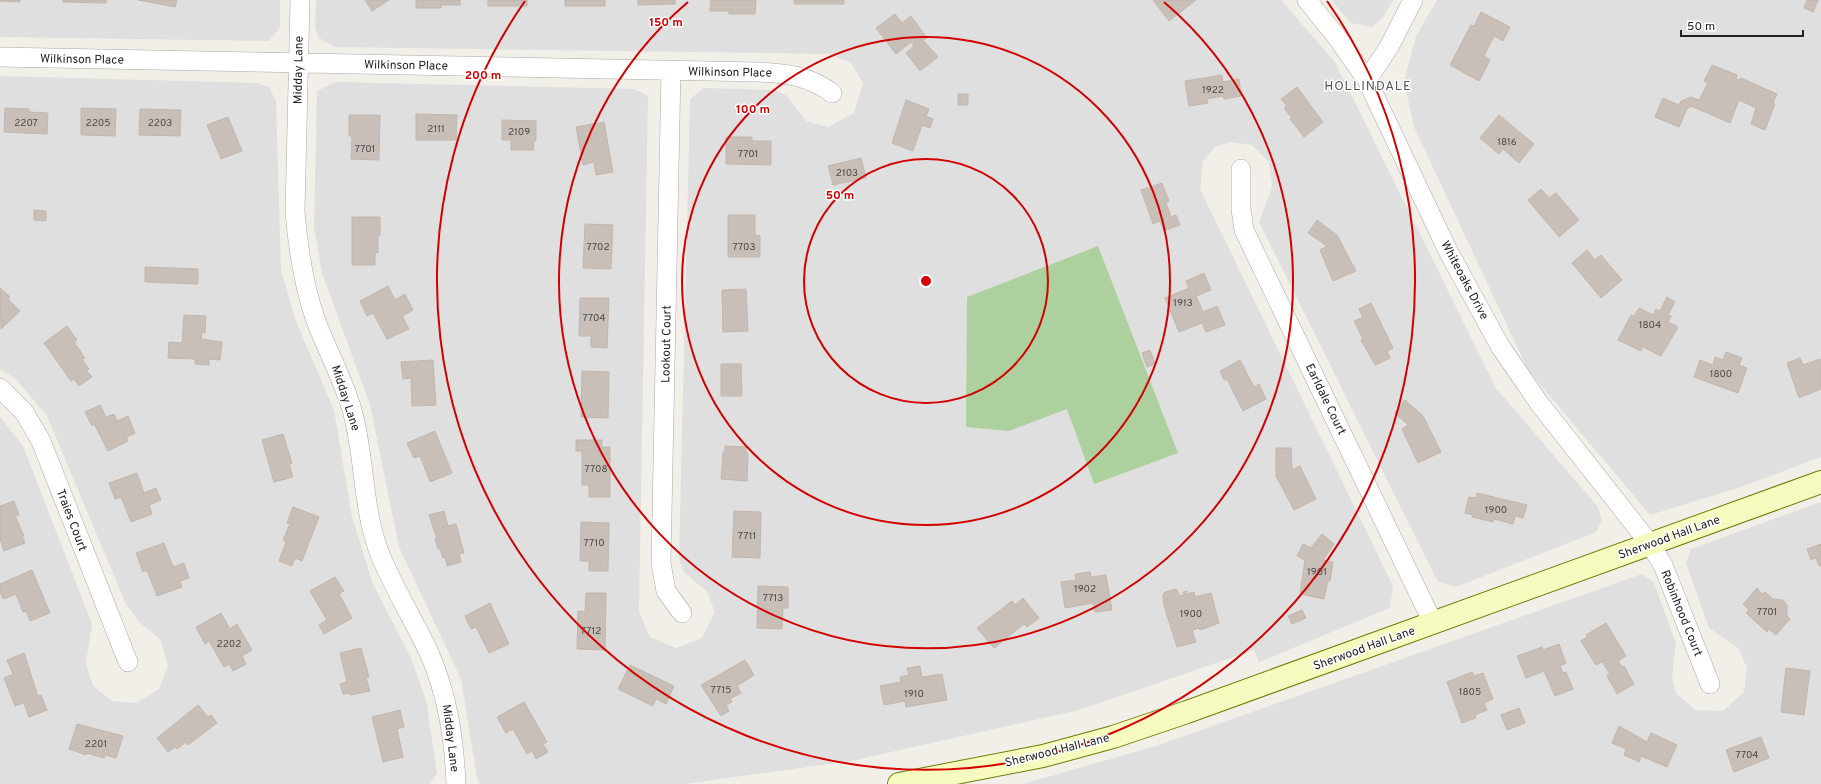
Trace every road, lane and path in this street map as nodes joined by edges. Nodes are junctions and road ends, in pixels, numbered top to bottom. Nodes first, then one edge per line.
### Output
1 (300, 0) edge
2 (1307, 0) edge
3 (1413, 0) edge
4 (0, 57) edge
5 (299, 63) junction
6 (671, 70) junction
7 (1367, 80) junction
8 (832, 93) dead end
9 (1241, 169) dead end
10 (0, 388) edge
11 (1821, 482) edge
12 (1650, 544) junction
13 (682, 613) dead end
14 (1433, 623) junction
15 (128, 662) dead end
16 (1710, 684) dead end
17 (948, 779) edge
18 (456, 784) edge
19 (899, 784) edge

1 - 5 street, Midday Lane
2 - 7 street, Whiteoaks Drive
3 - 7 street
4 - 5 street, Wilkinson Place
5 - 6 street, Wilkinson Place
5 - 18 street, Midday Lane
6 - 8 street, Wilkinson Place
6 - 13 street, Lookout Court
7 - 12 street, Whiteoaks Drive
9 - 14 street, Earldale Court
10 - 15 street, Traies Court
11 - 12 main road, Sherwood Hall Lane
12 - 14 main road, Sherwood Hall Lane
12 - 16 street, Robinhood Court
14 - 17 main road, Sherwood Hall Lane
17 - 19 main road, Sherwood Hall Lane

